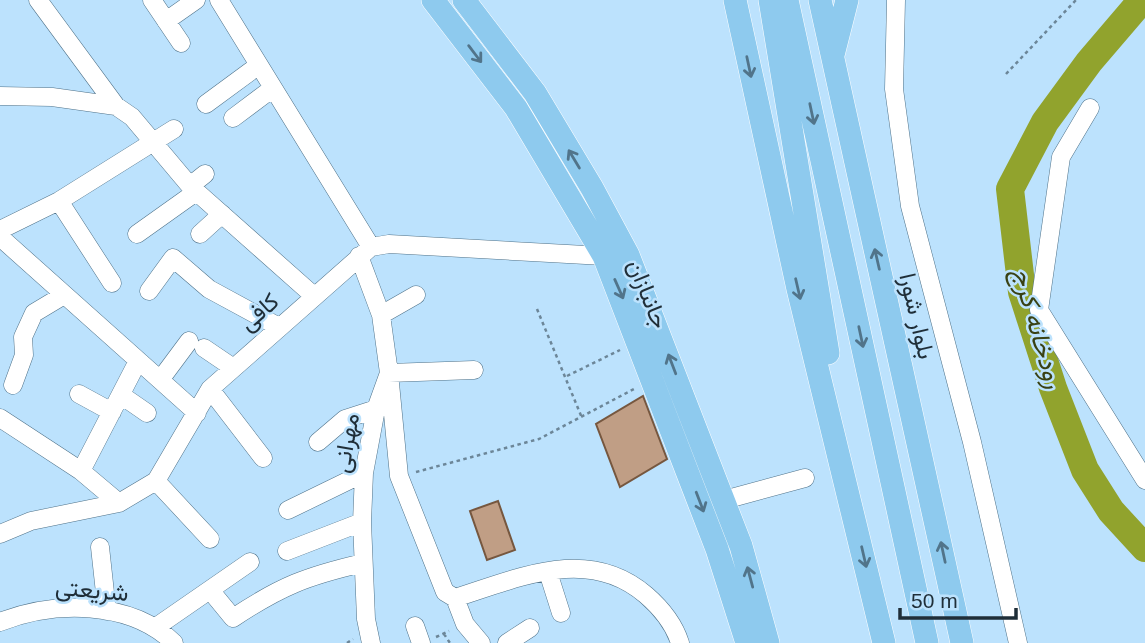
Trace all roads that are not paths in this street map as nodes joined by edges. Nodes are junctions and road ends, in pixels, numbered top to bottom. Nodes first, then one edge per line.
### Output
1 (38, 0) edge
2 (152, 0) edge
3 (196, 0) edge
4 (219, 0) edge
5 (433, 0) edge
6 (464, 0) edge
7 (735, 0) edge
8 (770, 0) edge
9 (787, 0) edge
10 (820, 0) edge
11 (832, 0) edge
12 (847, 0) edge
13 (896, 0) edge
14 (166, 21) junction
15 (181, 43) dead end
16 (832, 61) junction
17 (259, 65) junction
18 (273, 88) junction
19 (0, 96) edge
20 (206, 104) dead end
21 (116, 106) junction
22 (1090, 108) dead end
23 (233, 118) dead end
24 (174, 129) dead end
25 (153, 144) junction
26 (205, 174) dead end
27 (193, 189) junction
28 (59, 201) junction
29 (222, 214) junction
30 (0, 230) edge
31 (137, 234) dead end
32 (200, 234) dead end
33 (0, 237) edge
34 (365, 252) junction
35 (628, 255) junction
36 (604, 256) junction
37 (112, 283) dead end
38 (149, 291) dead end
39 (64, 295) junction
40 (416, 295) dead end
41 (314, 296) junction
42 (381, 315) junction
43 (279, 327) junction
44 (138, 362) junction
45 (232, 367) junction
46 (474, 370) dead end
47 (389, 373) junction
48 (160, 380) junction
49 (13, 385) dead end
50 (210, 389) junction
51 (79, 394) dead end
52 (121, 395) junction
53 (376, 409) junction
54 (112, 412) junction
55 (147, 413) dead end
56 (197, 413) junction
57 (0, 418) edge
58 (318, 442) dead end
59 (263, 458) dead end
60 (80, 471) junction
61 (364, 473) junction
62 (805, 478) dead end
63 (1145, 480) edge
64 (156, 481) junction
65 (724, 500) junction
66 (119, 503) junction
67 (852, 506) junction
68 (288, 510) dead end
69 (362, 522) junction
70 (0, 534) edge
71 (209, 540) dead end
72 (100, 547) dead end
73 (287, 551) dead end
74 (250, 562) dead end
75 (363, 563) junction
76 (548, 572) junction
77 (210, 590) junction
78 (455, 598) junction
79 (107, 611) junction
80 (561, 613) dead end
81 (0, 622) edge
82 (156, 627) junction
83 (530, 628) dead end
84 (174, 643) edge
85 (372, 643) edge
86 (481, 643) edge
87 (507, 643) edge
88 (680, 643) edge
89 (747, 643) edge
90 (768, 643) edge
91 (884, 643) edge
92 (927, 643) edge
93 (962, 643) edge
94 (1018, 643) edge

1 - 21 street
2 - 14 street
3 - 14 street
4 - 17 street, مهرانی
5 -> 36 main road, جانبازان
35 -> 6 main road, جانبازان
7 -> 67 main road
8 - 67 main road
9 -> 92 main road
10 - 16 main road, بلوار شورا
11 - 16 main road
12 - 16 main road
13 - 94 street
14 - 15 street
93 -> 16 main road, بلوار شورا
17 - 18 street, مهرانی
17 - 20 street
18 - 23 street
18 - 34 street, مهرانی
19 - 21 street
21 - 25 street
22 - 63 street
24 - 25 street
25 - 27 street
25 - 28 street
26 - 27 street
27 - 29 street
27 - 31 street
28 - 30 street
28 - 37 street
29 - 32 street
29 - 41 street
33 - 39 street
34 - 36 street
34 - 41 street, کافی
34 - 42 street, مهرانی
35 - 36 main road
65 -> 35 main road, جانبازان
36 -> 89 main road, جانبازان
38 - 43 street
39 - 44 street
39 - 49 street
40 - 42 street
41 - 43 street, کافی
42 - 47 street, مهرانی
43 - 45 street, کافی
44 - 48 street
44 - 52 street
45 - 48 street
45 - 50 street, کافی
46 - 47 street
47 - 53 street, مهرانی
47 - 78 street
48 - 56 street
50 - 56 street, کافی
50 - 59 street
51 - 54 street
52 - 54 street
52 - 55 street
53 - 58 street
53 - 61 street, مهرانی
54 - 60 street
56 - 64 street, کافی
57 - 60 street
60 - 66 street
61 - 68 street
61 - 69 street, مهرانی
62 - 65 street
64 - 66 street, کافی
64 - 71 street
90 -> 65 main road, جانبازان
66 - 70 street, کافی
67 -> 91 main road
69 - 73 street
69 - 75 street, مهرانی
72 - 79 street
74 - 77 street
75 - 77 street
75 - 85 street, مهرانی
76 - 78 street
76 - 80 street
76 - 88 street
77 - 82 street
78 - 86 street
79 - 81 street, شریعتی
79 - 82 street, شریعتی
82 - 84 street, شریعتی
83 - 87 street

